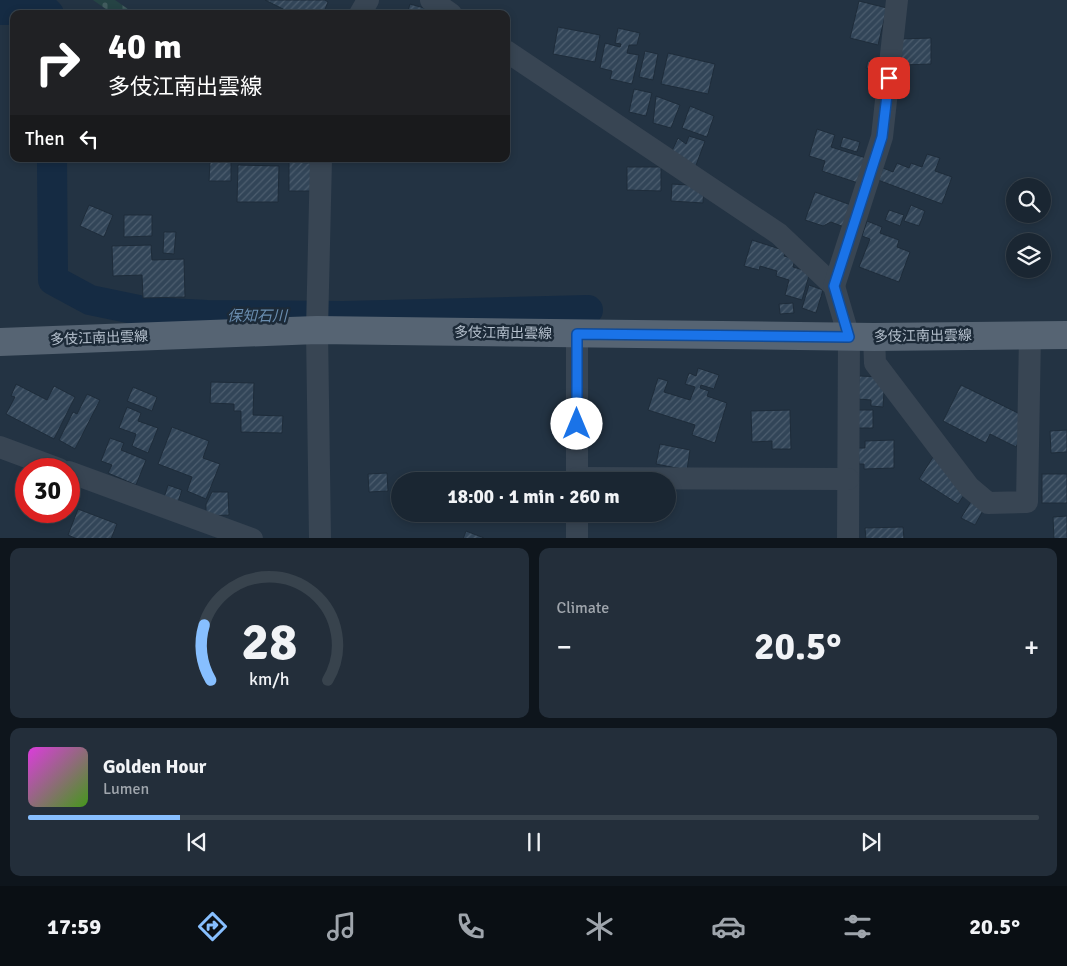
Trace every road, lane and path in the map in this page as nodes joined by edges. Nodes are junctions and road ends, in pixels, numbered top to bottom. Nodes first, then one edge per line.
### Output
1 (431, 0) edge
2 (897, 0) edge
3 (445, 10) edge
4 (510, 54) edge
5 (321, 162) edge
6 (834, 286) junction
7 (318, 330) junction
8 (577, 334) junction
9 (1030, 335) junction
10 (1067, 335) edge
11 (862, 337) junction
12 (0, 342) edge
13 (0, 447) edge
14 (30, 458) edge
15 (577, 472) edge
16 (80, 476) edge
17 (676, 480) edge
18 (848, 480) junction
19 (577, 522) edge
20 (252, 538) edge
21 (320, 538) edge
22 (577, 538) edge
23 (848, 538) edge

1 - 3 street
2 - 6 street
4 - 6 street
5 - 7 street
6 - 11 street
7 - 8 main road, 多伎江南出雲線
7 - 12 main road, 多伎江南出雲線
7 - 21 street
8 - 11 main road, 多伎江南出雲線
8 - 15 street
9 - 10 main road, 多伎江南出雲線
9 - 11 main road, 多伎江南出雲線
9 - 11 street
11 - 18 street
13 - 14 street
16 - 20 street
17 - 18 street
18 - 23 street
19 - 22 street

